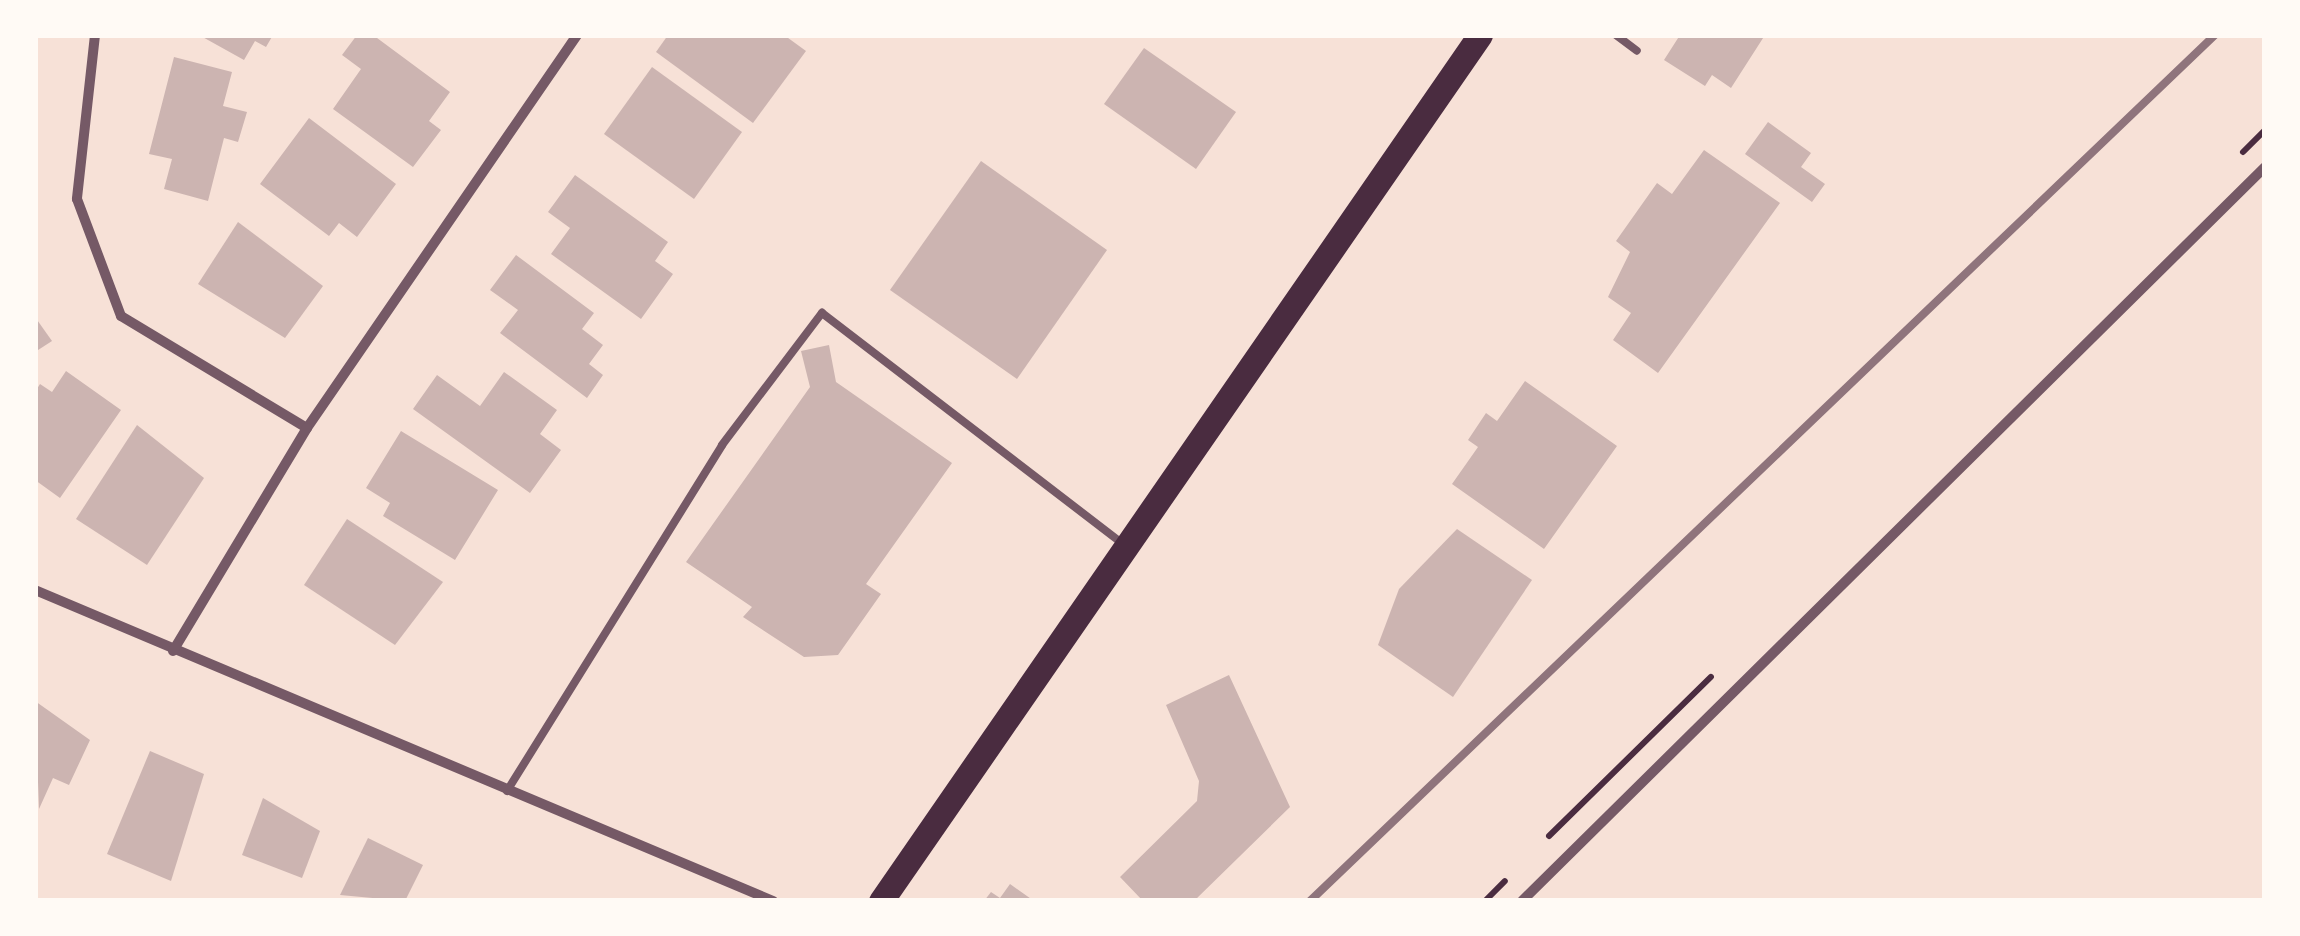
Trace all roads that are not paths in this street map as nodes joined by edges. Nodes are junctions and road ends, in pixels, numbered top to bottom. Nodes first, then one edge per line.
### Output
1 (96, 35) edge
2 (577, 35) edge
3 (1480, 35) edge
4 (1616, 35) edge
5 (1637, 51) dead end
6 (2265, 167) edge
7 (306, 428) junction
8 (1125, 546) junction
9 (35, 590) edge
10 (172, 652) junction
11 (506, 792) junction
12 (774, 901) edge
13 (881, 901) edge
14 (1522, 901) edge

1 - 7 street
2 - 7 street
3 - 8 main road
4 - 5 lane
6 - 14 street
7 - 10 street
8 - 11 lane
8 - 13 main road
9 - 10 street
10 - 11 street
11 - 12 street

